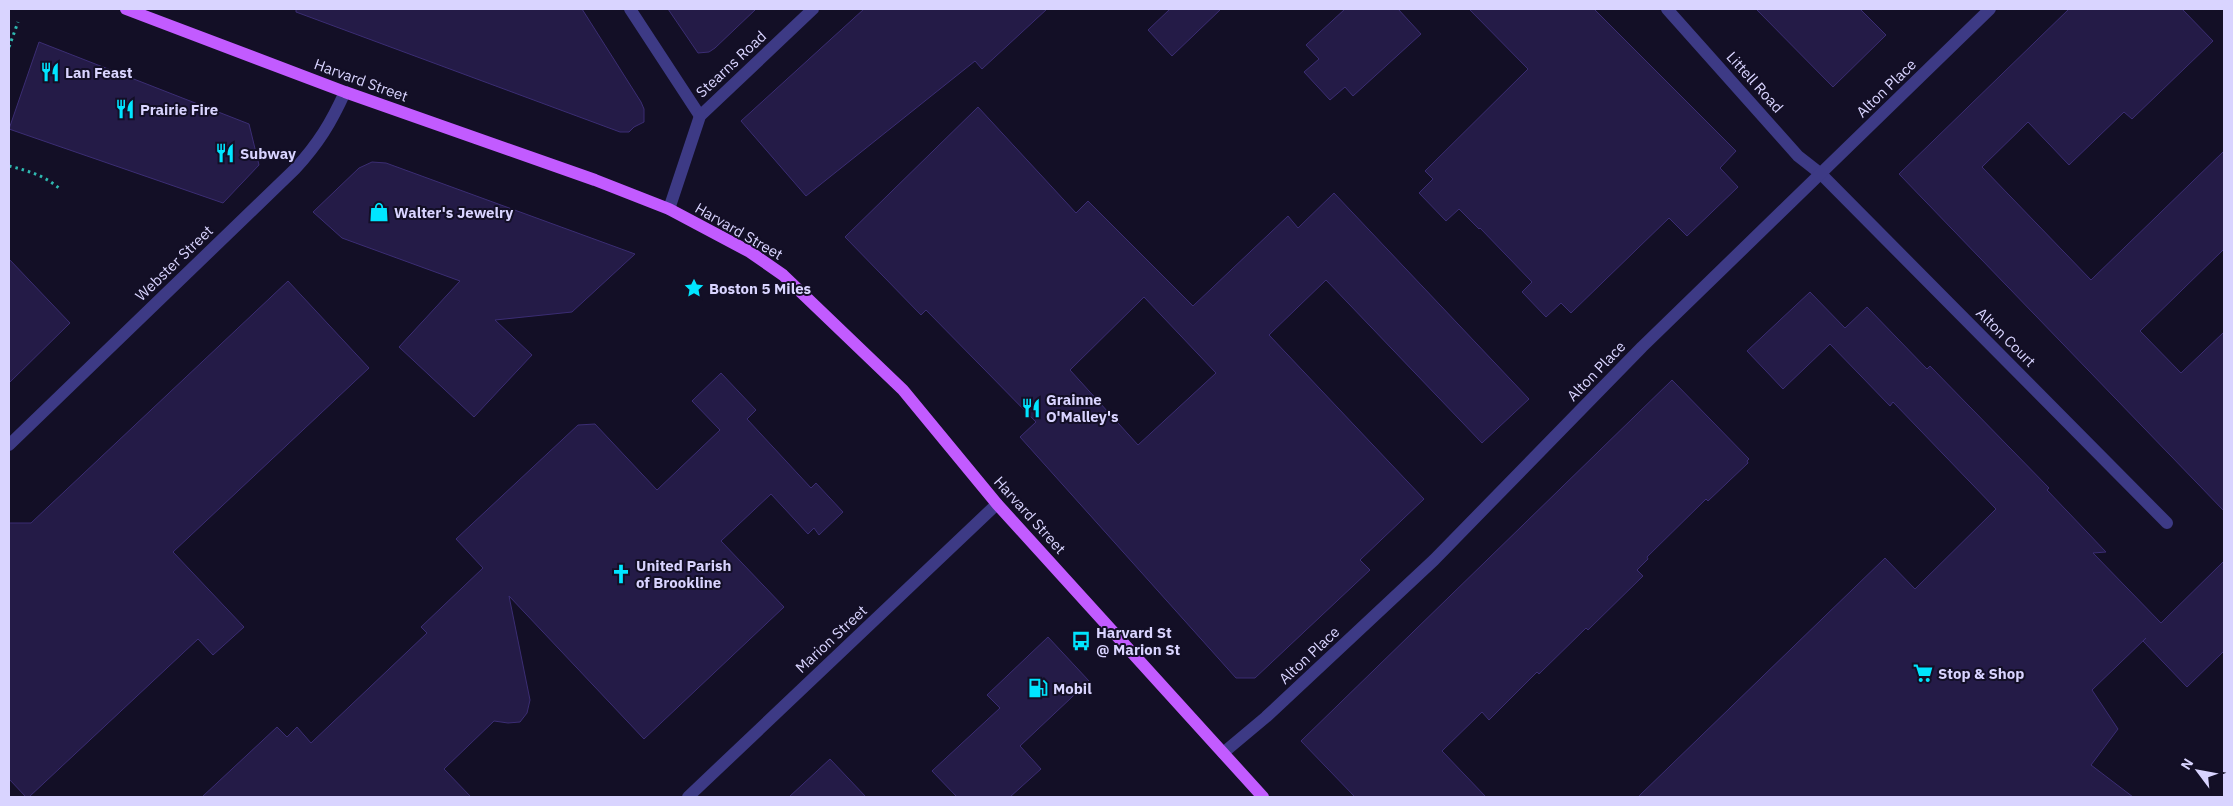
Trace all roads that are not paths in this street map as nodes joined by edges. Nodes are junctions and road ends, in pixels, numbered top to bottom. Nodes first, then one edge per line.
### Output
1 (126, 9) edge
2 (630, 9) edge
3 (813, 9) edge
4 (1667, 9) edge
5 (1990, 9) edge
6 (346, 92) junction
7 (700, 116) junction
8 (1821, 174) junction
9 (669, 209) junction
10 (9, 445) edge
11 (997, 504) junction
12 (2167, 524) dead end
13 (1223, 753) junction
14 (688, 797) edge
15 (1263, 797) edge

1 - 6 main road, Harvard Street
2 - 7 street
3 - 7 street, Stearns Road
4 - 8 street, Littell Road
5 - 8 street, Alton Place
6 - 9 main road, Harvard Street
6 - 10 street, Webster Street
7 - 9 street, Stearns Road
8 - 12 street, Alton Court
8 - 13 street, Alton Place
9 - 11 main road, Harvard Street
11 - 13 main road, Harvard Street
11 - 14 street, Marion Street
13 - 15 main road, Harvard Street

